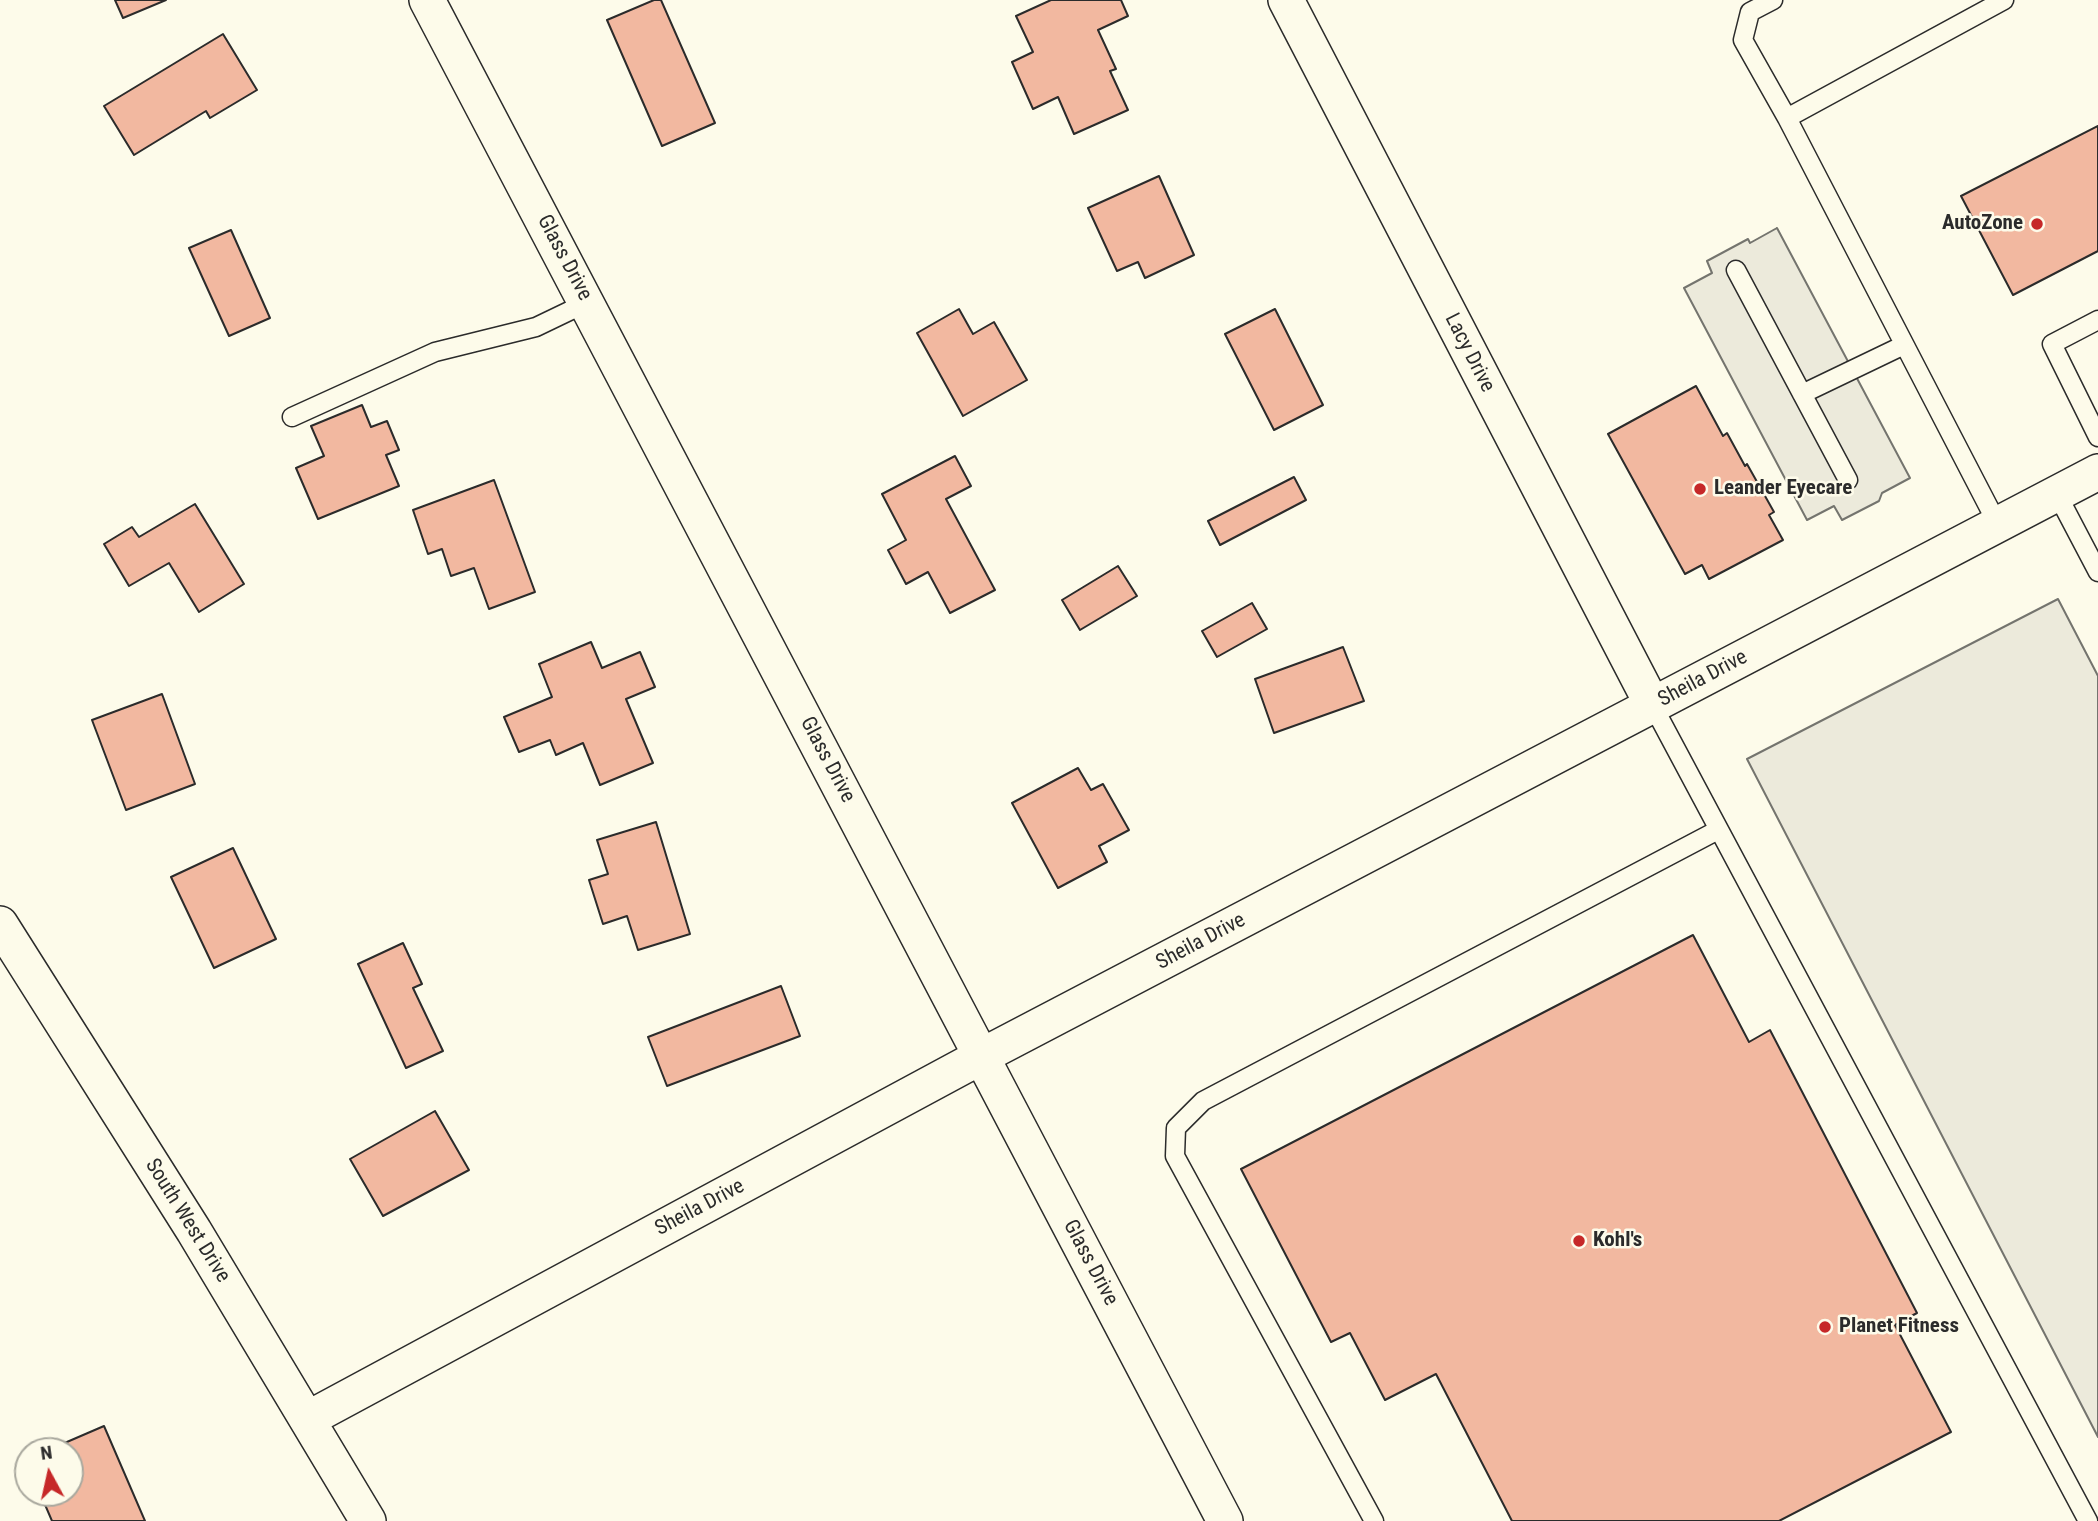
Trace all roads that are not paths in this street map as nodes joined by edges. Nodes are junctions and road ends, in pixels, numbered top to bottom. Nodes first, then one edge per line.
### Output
1 (427, 0) edge
2 (1286, 0) edge
3 (1773, 0) edge
4 (2004, 0) edge
5 (1787, 118) junction
6 (1737, 270) dead end
7 (588, 302) junction
8 (2098, 320) edge
9 (1904, 345) junction
10 (1802, 394) junction
11 (292, 417) dead end
12 (2098, 437) edge
13 (2098, 472) edge
14 (1848, 480) dead end
15 (2057, 494) junction
16 (1998, 525) junction
17 (2098, 572) edge
18 (1653, 706) junction
19 (1718, 830) junction
20 (0, 924) edge
21 (12, 967) edge
22 (982, 1056) junction
23 (308, 1419) junction
24 (368, 1521) edge
25 (1225, 1521) edge
26 (1374, 1521) edge
27 (2088, 1521) edge

1 - 7 street, Glass Drive
2 - 18 street, Lacy Drive
3 - 5 lane
4 - 5 lane
5 - 9 lane
6 - 10 lane
7 - 11 lane
7 - 22 street, Glass Drive
8 - 12 lane
9 - 10 lane
9 - 16 lane
10 - 14 lane
13 - 15 street, Sheila Drive
15 - 16 street, Sheila Drive
15 - 17 lane
16 - 18 street, Sheila Drive
18 - 19 lane
18 - 22 street, Sheila Drive
19 - 26 lane
19 - 27 lane
20 - 21 street, South West Drive
21 - 23 street, South West Drive
22 - 23 street, Sheila Drive
22 - 25 street, Glass Drive
23 - 24 street, South West Drive

